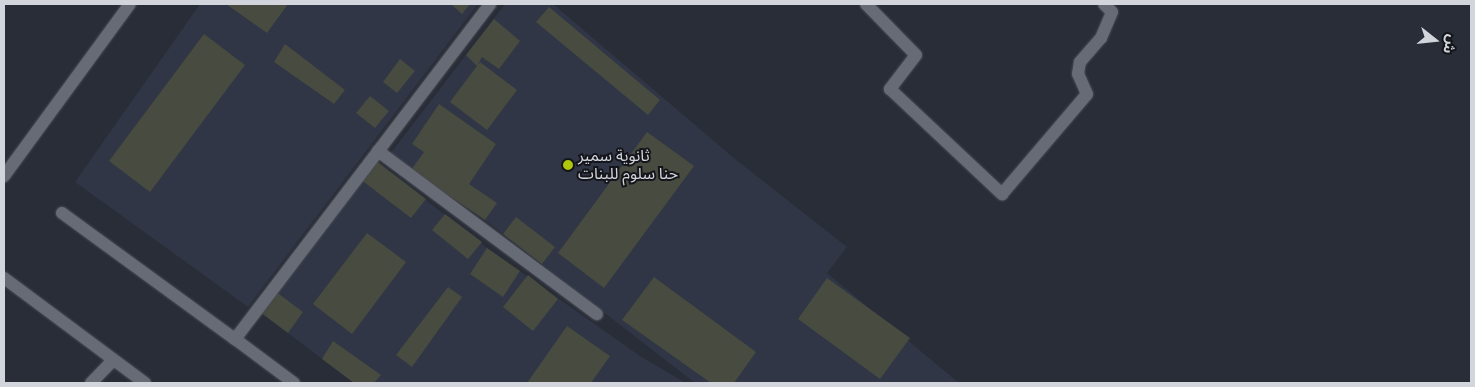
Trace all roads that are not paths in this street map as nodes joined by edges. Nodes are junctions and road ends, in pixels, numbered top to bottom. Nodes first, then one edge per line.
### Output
1 (130, 4) edge
2 (490, 4) edge
3 (866, 4) edge
4 (1104, 4) edge
5 (378, 152) junction
6 (4, 176) edge
7 (62, 213) dead end
8 (4, 278) edge
9 (597, 314) dead end
10 (235, 339) junction
11 (113, 360) junction
12 (91, 383) edge
13 (145, 383) edge
14 (294, 383) edge

1 - 6 street
2 - 5 street
3 - 4 street
5 - 9 street
5 - 10 street
7 - 10 street
8 - 11 street
10 - 14 street
11 - 12 street
11 - 13 street

